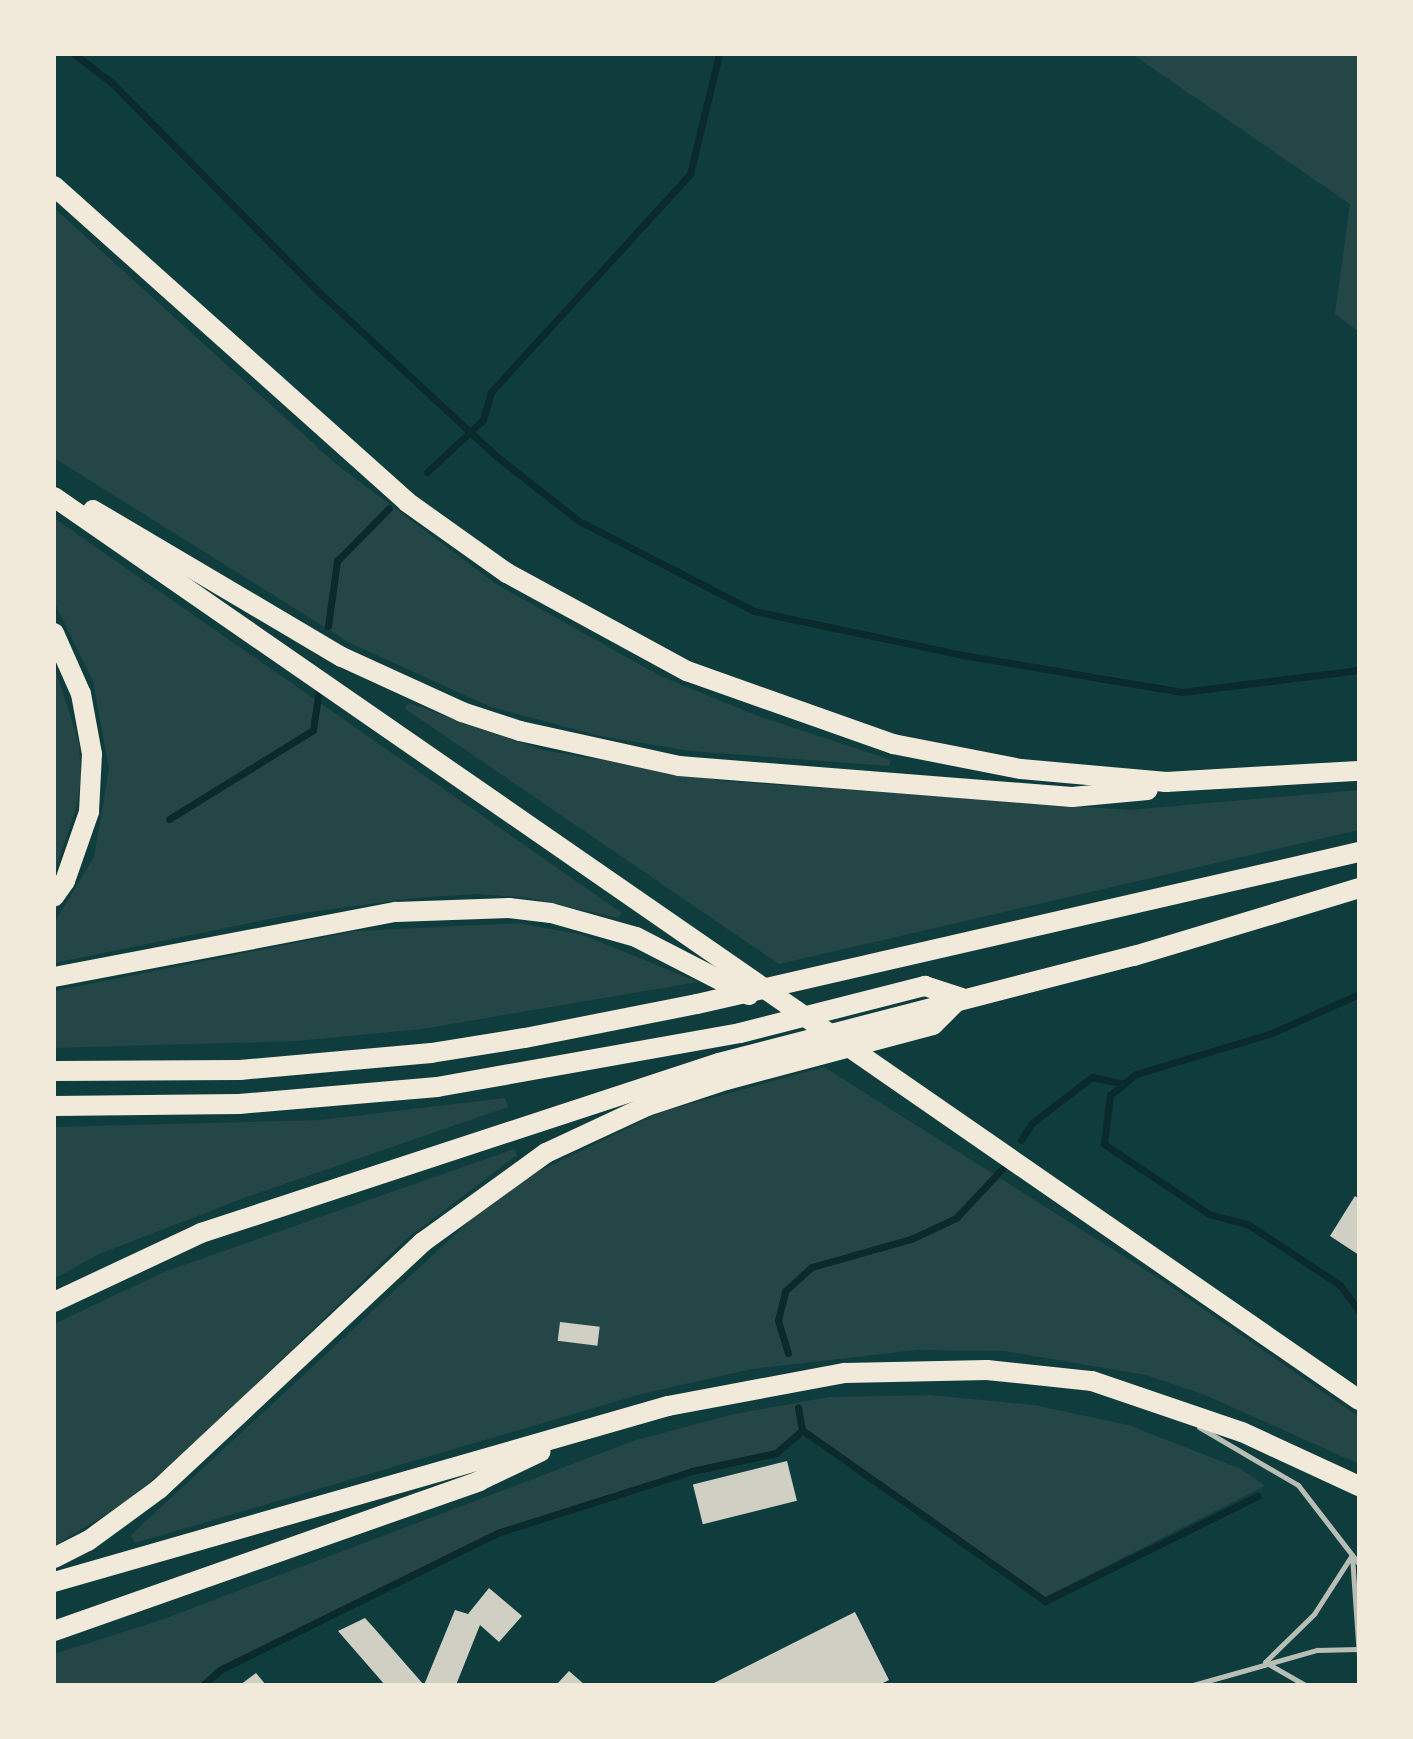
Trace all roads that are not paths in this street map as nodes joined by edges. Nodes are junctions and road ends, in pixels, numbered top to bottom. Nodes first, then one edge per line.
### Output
1 (54, 186) edge
2 (54, 487) edge
3 (54, 497) edge
4 (54, 633) edge
5 (1359, 771) edge
6 (1259, 778) junction
7 (1359, 852) edge
8 (1359, 888) edge
9 (54, 897) edge
10 (54, 977) edge
11 (961, 998) junction
12 (54, 1071) edge
13 (54, 1106) edge
14 (944, 1113) junction
15 (54, 1302) edge
16 (1359, 1400) edge
17 (1164, 1402) junction
18 (590, 1427) junction
19 (1359, 1486) edge
20 (1352, 1555) junction
21 (54, 1558) edge
22 (1359, 1564) edge
23 (54, 1582) edge
24 (54, 1631) edge
25 (1358, 1652) edge
26 (1265, 1662) junction
27 (1193, 1685) edge
28 (1305, 1685) edge

1 - 6 highway
2 - 6 highway
3 - 14 highway
4 - 9 highway
5 - 6 highway
7 - 12 highway
8 - 11 highway
10 - 14 highway
11 - 13 highway
11 - 15 highway
11 - 21 highway
14 - 16 highway
17 - 18 highway
17 - 19 highway
17 - 20 lane
18 - 23 highway
18 - 24 highway
20 - 22 lane
20 - 25 lane
20 - 26 lane
25 - 26 lane
26 - 27 lane
26 - 28 lane

